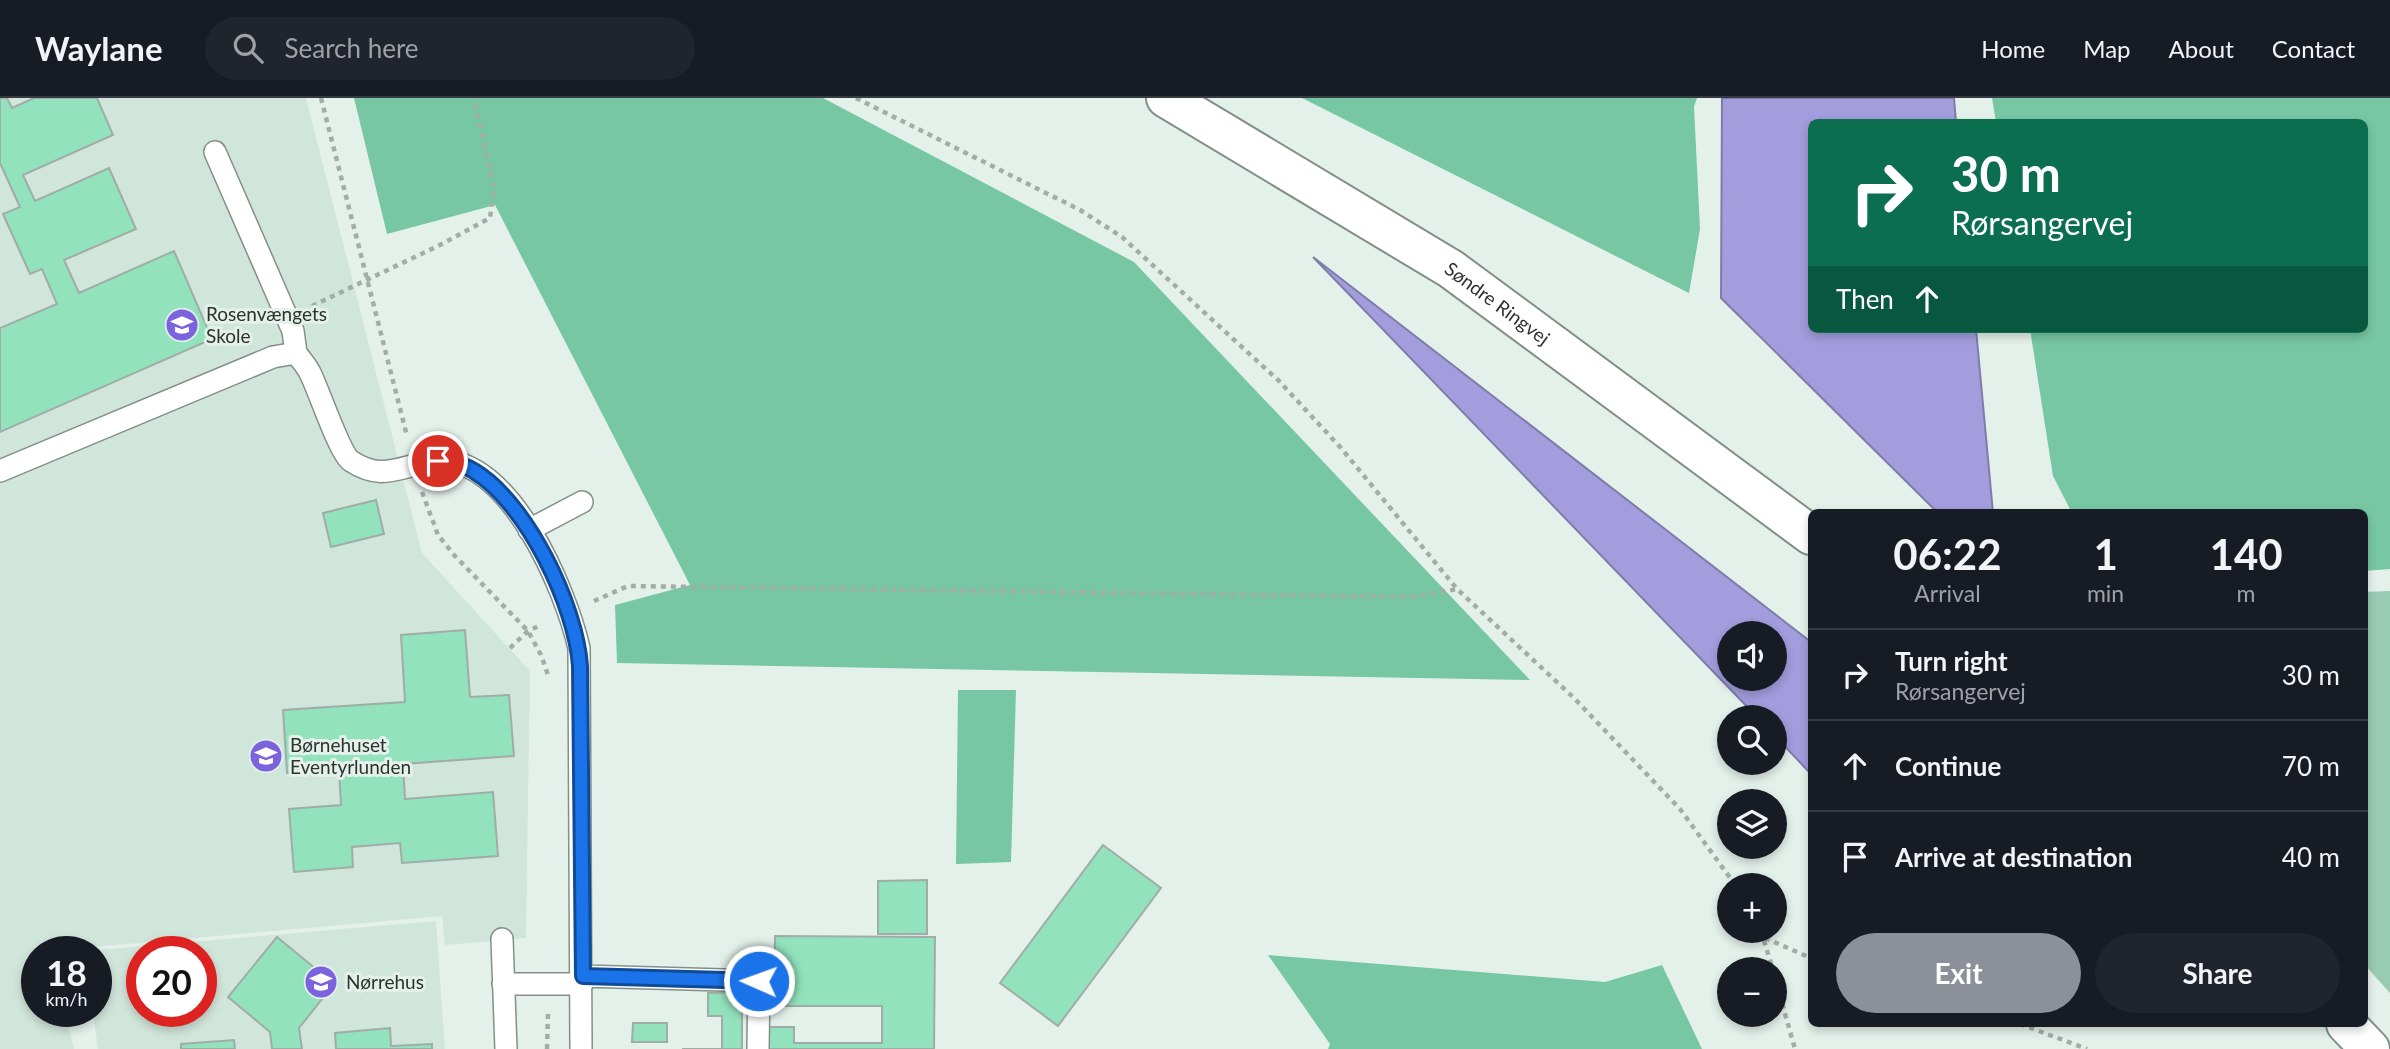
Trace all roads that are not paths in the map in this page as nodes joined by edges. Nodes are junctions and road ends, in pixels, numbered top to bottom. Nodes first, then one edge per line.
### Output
1 (1167, 98) edge
2 (215, 152) dead end
3 (296, 353) junction
4 (0, 471) edge
5 (582, 502) dead end
6 (530, 530) junction
7 (1808, 534) edge
8 (502, 939) dead end
9 (582, 980) junction
10 (503, 984) junction
11 (2349, 1027) edge
12 (506, 1049) edge
13 (581, 1049) edge
14 (758, 1049) edge
15 (2370, 1049) edge

1 - 7 main road, Søndre Ringvej
2 - 3 lane
3 - 4 lane
3 - 6 lane
5 - 6 lane
6 - 9 lane
8 - 10 lane
9 - 10 lane
9 - 13 lane
9 - 14 lane
10 - 12 lane
11 - 15 main road

